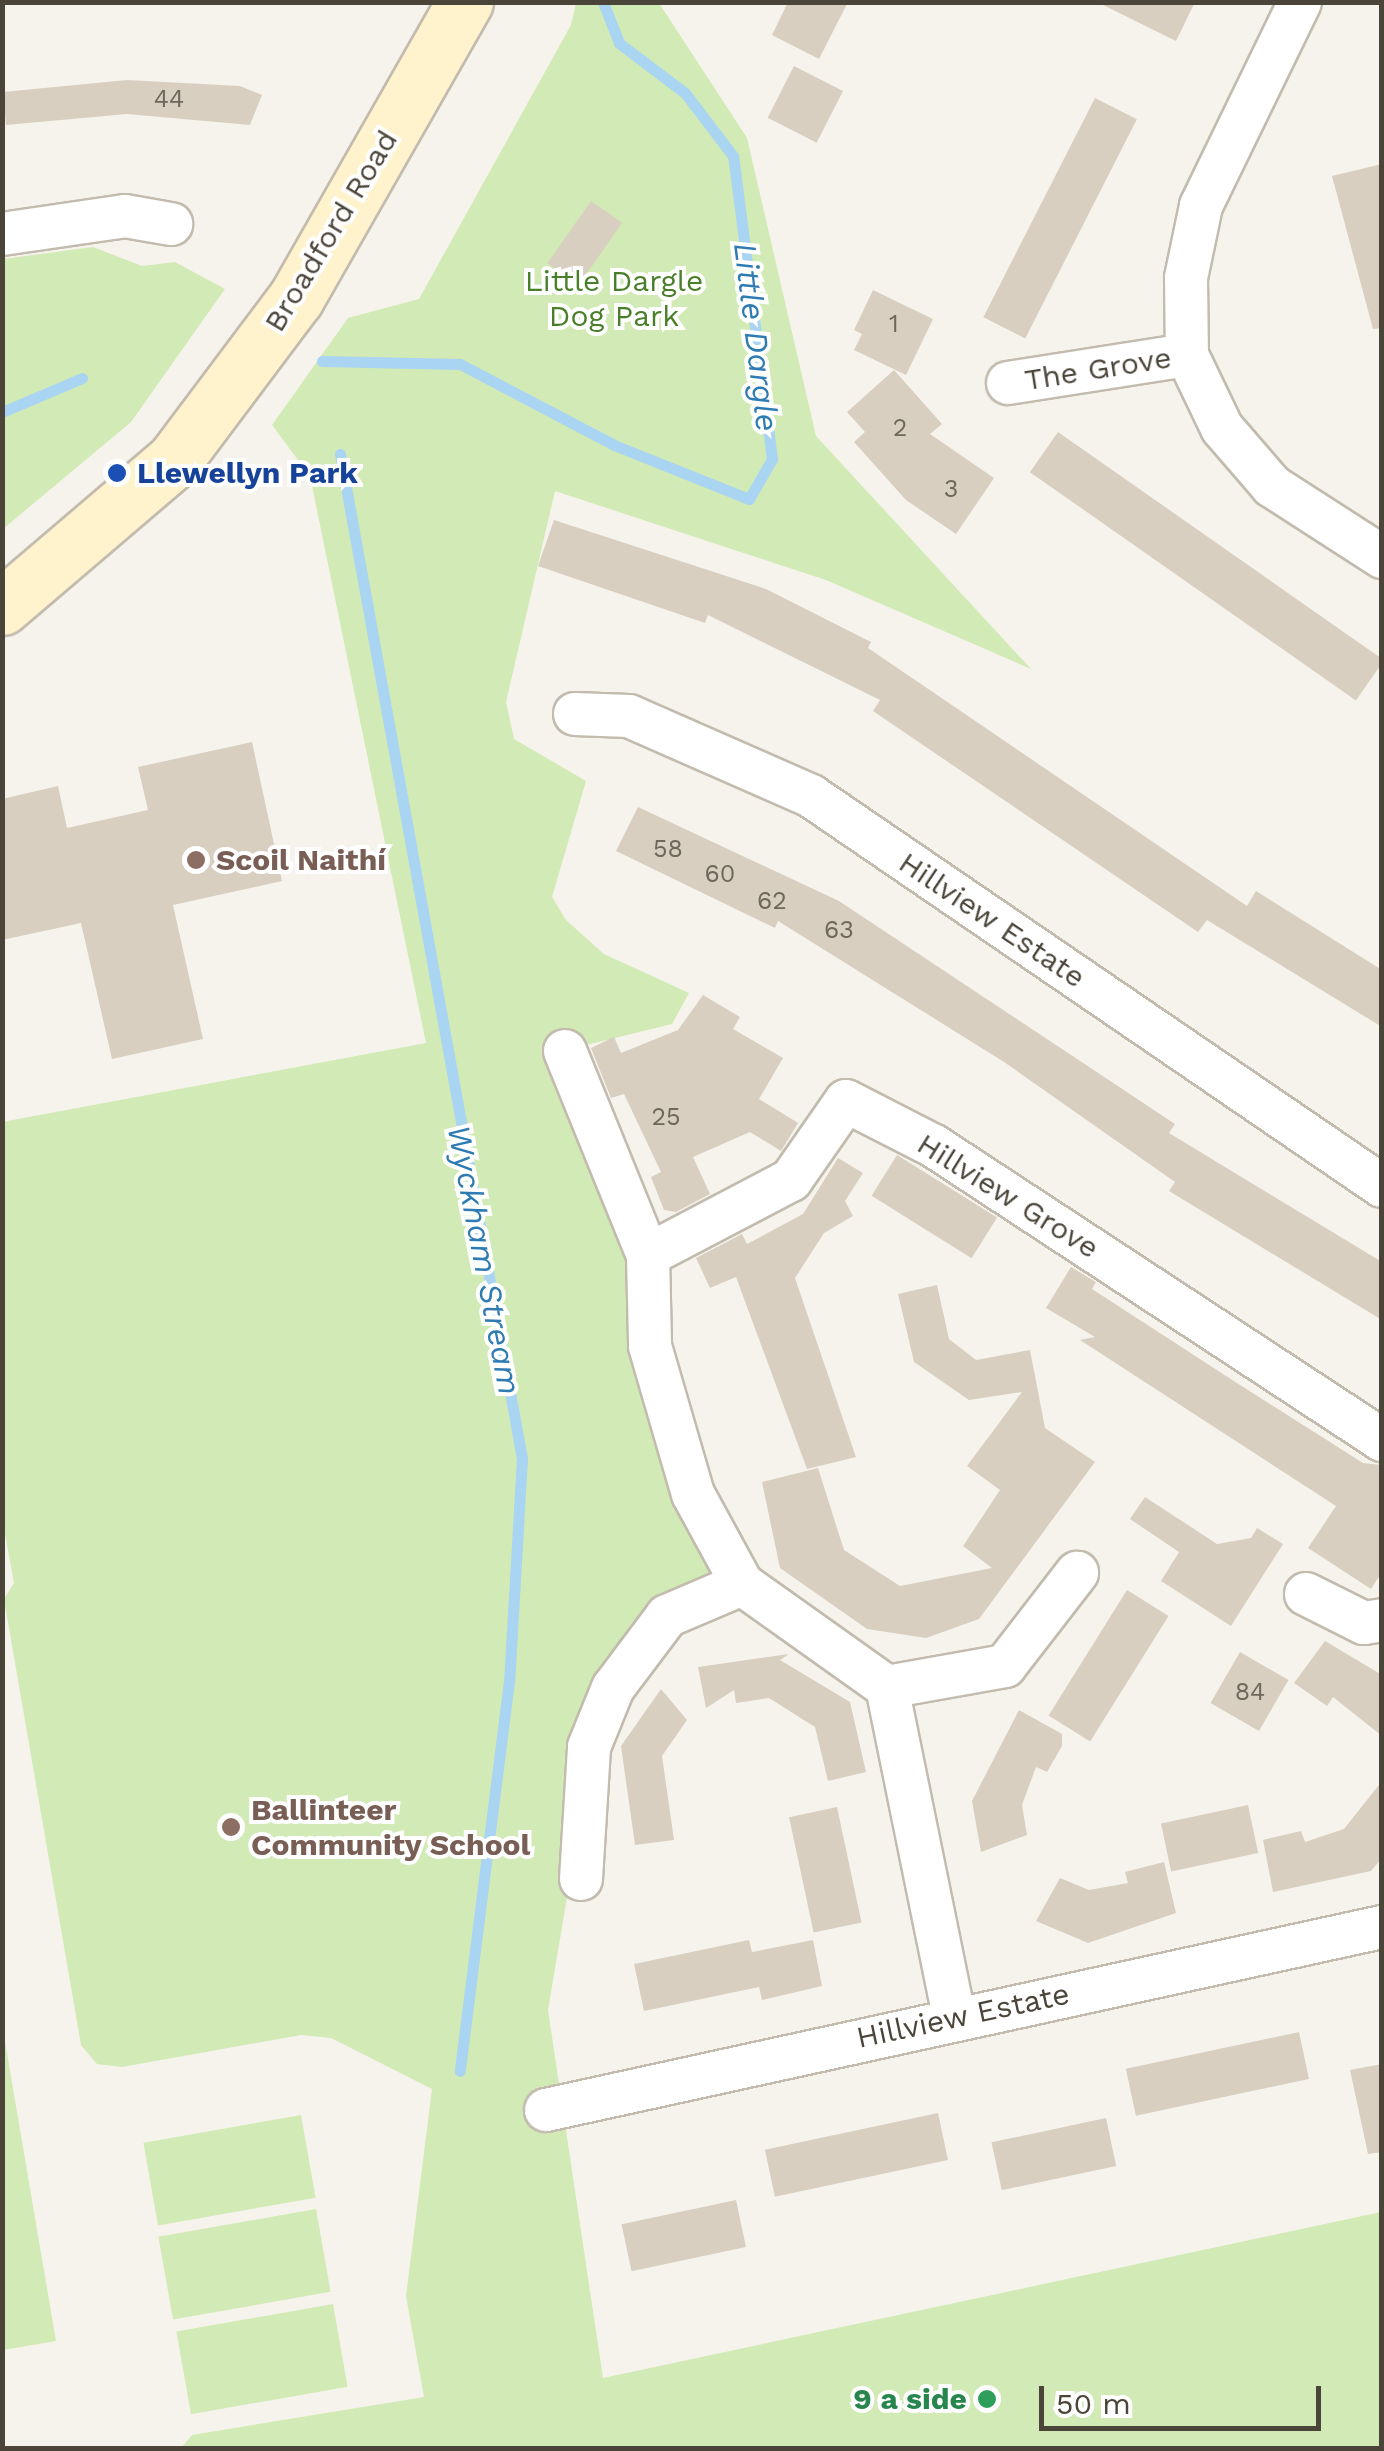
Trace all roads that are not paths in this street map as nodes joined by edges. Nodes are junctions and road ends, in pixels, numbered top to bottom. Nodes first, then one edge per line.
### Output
1 (465, 2) edge
2 (1300, 2) edge
3 (171, 224) dead end
4 (2, 234) edge
5 (1187, 355) junction
6 (1008, 383) dead end
7 (1382, 557) edge
8 (2, 606) edge
9 (575, 714) dead end
10 (565, 1051) dead end
11 (1382, 1186) edge
12 (648, 1255) junction
13 (1382, 1440) edge
14 (1077, 1573) dead end
15 (742, 1584) junction
16 (1306, 1594) dead end
17 (1382, 1620) edge
18 (887, 1687) junction
19 (581, 1879) dead end
20 (1382, 1927) edge
21 (954, 2016) junction
22 (546, 2110) dead end

1 - 8 street, Broadford Road
2 - 5 street
3 - 4 street
5 - 6 street, The Grove
5 - 7 street
9 - 11 street, Hillview Estate
10 - 12 street
12 - 13 street, Hillview Grove
12 - 15 street
14 - 18 street
15 - 18 street
15 - 19 street
16 - 17 street
18 - 21 street
20 - 21 street, Hillview Estate
21 - 22 street, Hillview Estate

